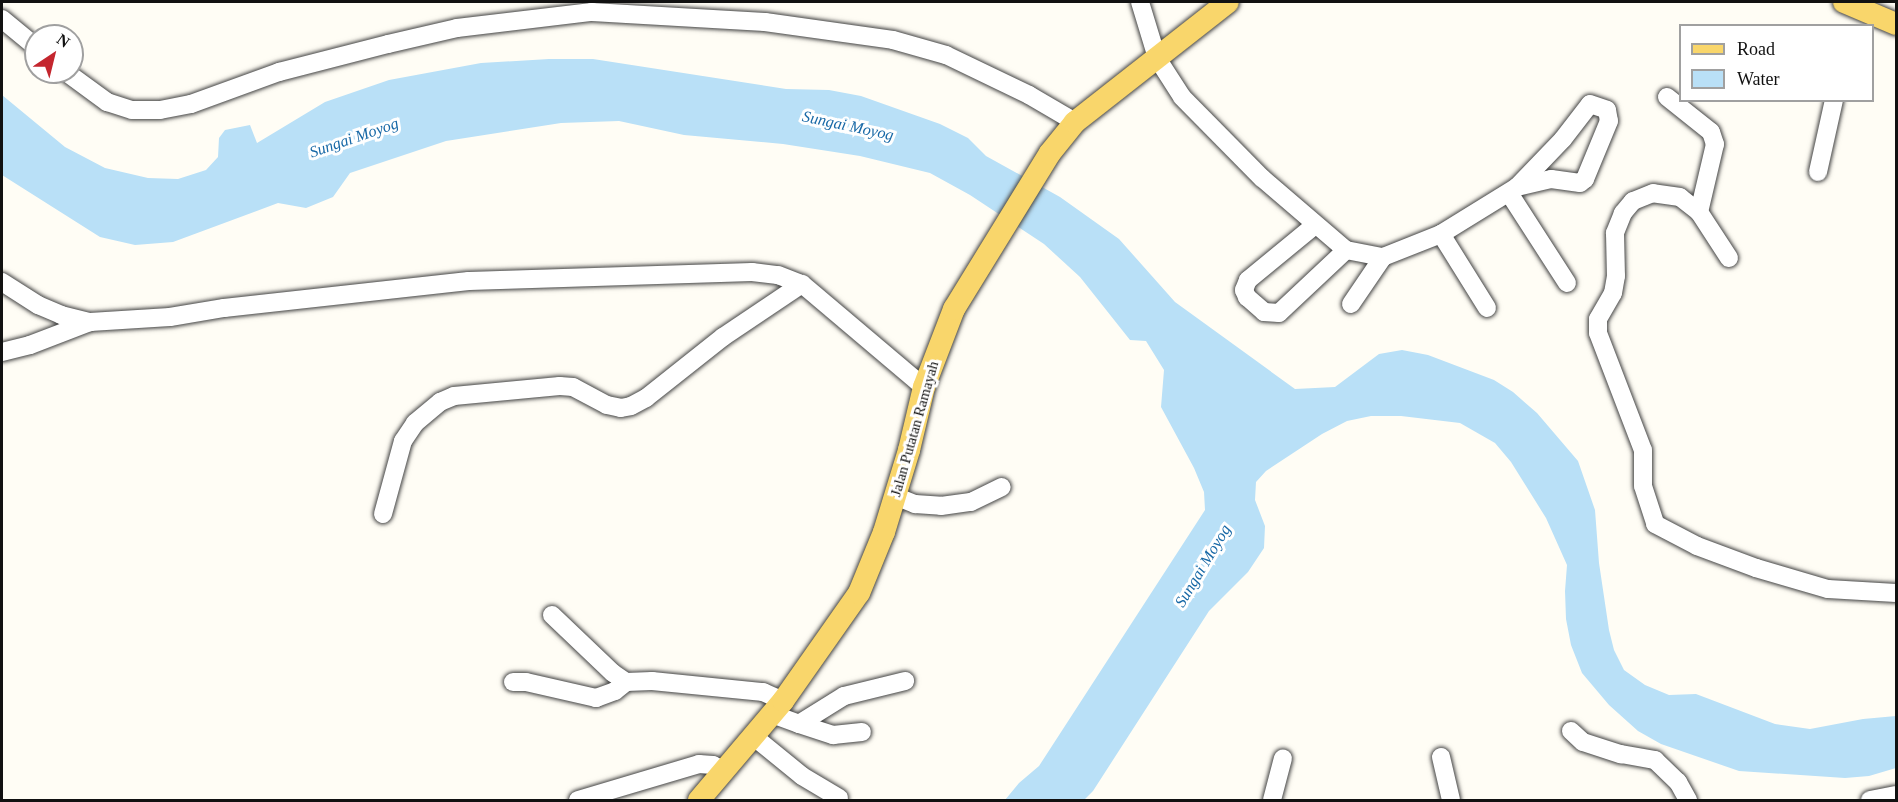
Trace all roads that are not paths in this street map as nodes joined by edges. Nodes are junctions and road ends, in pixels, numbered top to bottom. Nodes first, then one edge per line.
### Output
1 (1140, 2) edge
2 (1228, 2) edge
3 (1844, 2) edge
4 (2, 19) edge
5 (1883, 22) edge
6 (24, 37) edge
7 (1157, 58) junction
8 (82, 84) edge
9 (1667, 97) dead end
10 (1834, 102) edge
11 (1075, 122) junction
12 (1543, 159) junction
13 (1818, 172) dead end
14 (1551, 179) junction
15 (1513, 190) junction
16 (1699, 212) junction
17 (1315, 225) junction
18 (1441, 234) junction
19 (1346, 250) junction
20 (1383, 256) junction
21 (1729, 258) dead end
22 (2, 282) edge
23 (1567, 283) dead end
24 (802, 284) junction
25 (1351, 304) dead end
26 (1487, 308) dead end
27 (90, 322) junction
28 (2, 352) edge
29 (924, 387) junction
30 (1002, 487) dead end
31 (895, 496) junction
32 (383, 514) dead end
33 (1896, 593) edge
34 (552, 615) dead end
35 (905, 681) dead end
36 (513, 682) dead end
37 (626, 682) junction
38 (777, 707) junction
39 (799, 724) junction
40 (1571, 731) dead end
41 (862, 732) dead end
42 (753, 736) junction
43 (1283, 758) dead end
44 (1441, 758) dead end
45 (725, 771) junction
46 (1896, 795) edge
47 (839, 798) dead end
48 (578, 801) edge
49 (699, 801) edge
50 (1272, 801) edge
51 (1451, 801) edge
52 (1688, 801) edge
53 (1870, 801) edge

1 - 7 street
2 - 7 main road, Jalan Putatan Ramayah
3 - 5 main road
4 - 6 street
7 - 11 main road, Jalan Putatan Ramayah
7 - 17 street
8 - 11 street
9 - 16 street
10 - 13 street
11 - 29 main road, Jalan Putatan Ramayah
12 - 14 street
12 - 14 street
12 - 15 street
14 - 15 street
15 - 18 street
15 - 23 street
16 - 21 street
16 - 33 street
17 - 19 street
17 - 19 street
18 - 20 street
18 - 26 street
19 - 20 street
20 - 25 street
22 - 27 street
24 - 27 street
24 - 29 street
24 - 32 street
27 - 28 street
29 - 31 main road, Jalan Putatan Ramayah
30 - 31 street
31 - 38 main road, Jalan Putatan Ramayah
34 - 37 street
35 - 39 street
36 - 37 street
37 - 38 street
38 - 39 street
38 - 42 main road, Jalan Putatan Ramayah
39 - 41 street
40 - 52 street
42 - 45 main road, Jalan Putatan Ramayah
42 - 47 street
43 - 50 street
44 - 51 street
45 - 48 street
45 - 49 main road, Jalan Putatan Ramayah
46 - 53 street

